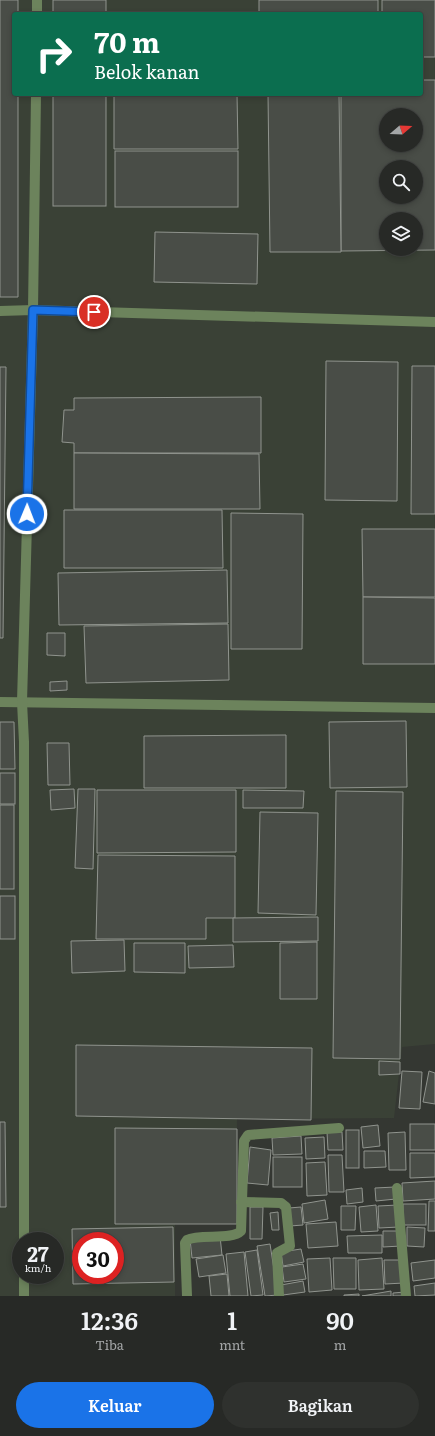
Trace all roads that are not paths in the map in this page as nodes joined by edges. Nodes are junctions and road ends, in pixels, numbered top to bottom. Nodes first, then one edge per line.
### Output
1 (37, 0) edge
2 (37, 12) edge
3 (36, 96) edge
4 (33, 310) junction
5 (0, 311) edge
6 (435, 322) edge
7 (0, 702) edge
8 (22, 702) junction
9 (435, 708) edge
10 (339, 1128) dead end
11 (397, 1188) dead end
12 (241, 1202) junction
13 (24, 1232) edge
14 (24, 1284) edge
15 (24, 1296) edge
16 (187, 1296) edge
17 (279, 1296) edge
18 (406, 1296) edge

1 - 2 street
3 - 4 street
4 - 5 street
4 - 6 street
4 - 8 street
7 - 8 street
8 - 9 street
8 - 13 street
10 - 12 street
11 - 18 street
12 - 16 street
12 - 17 street
14 - 15 street

